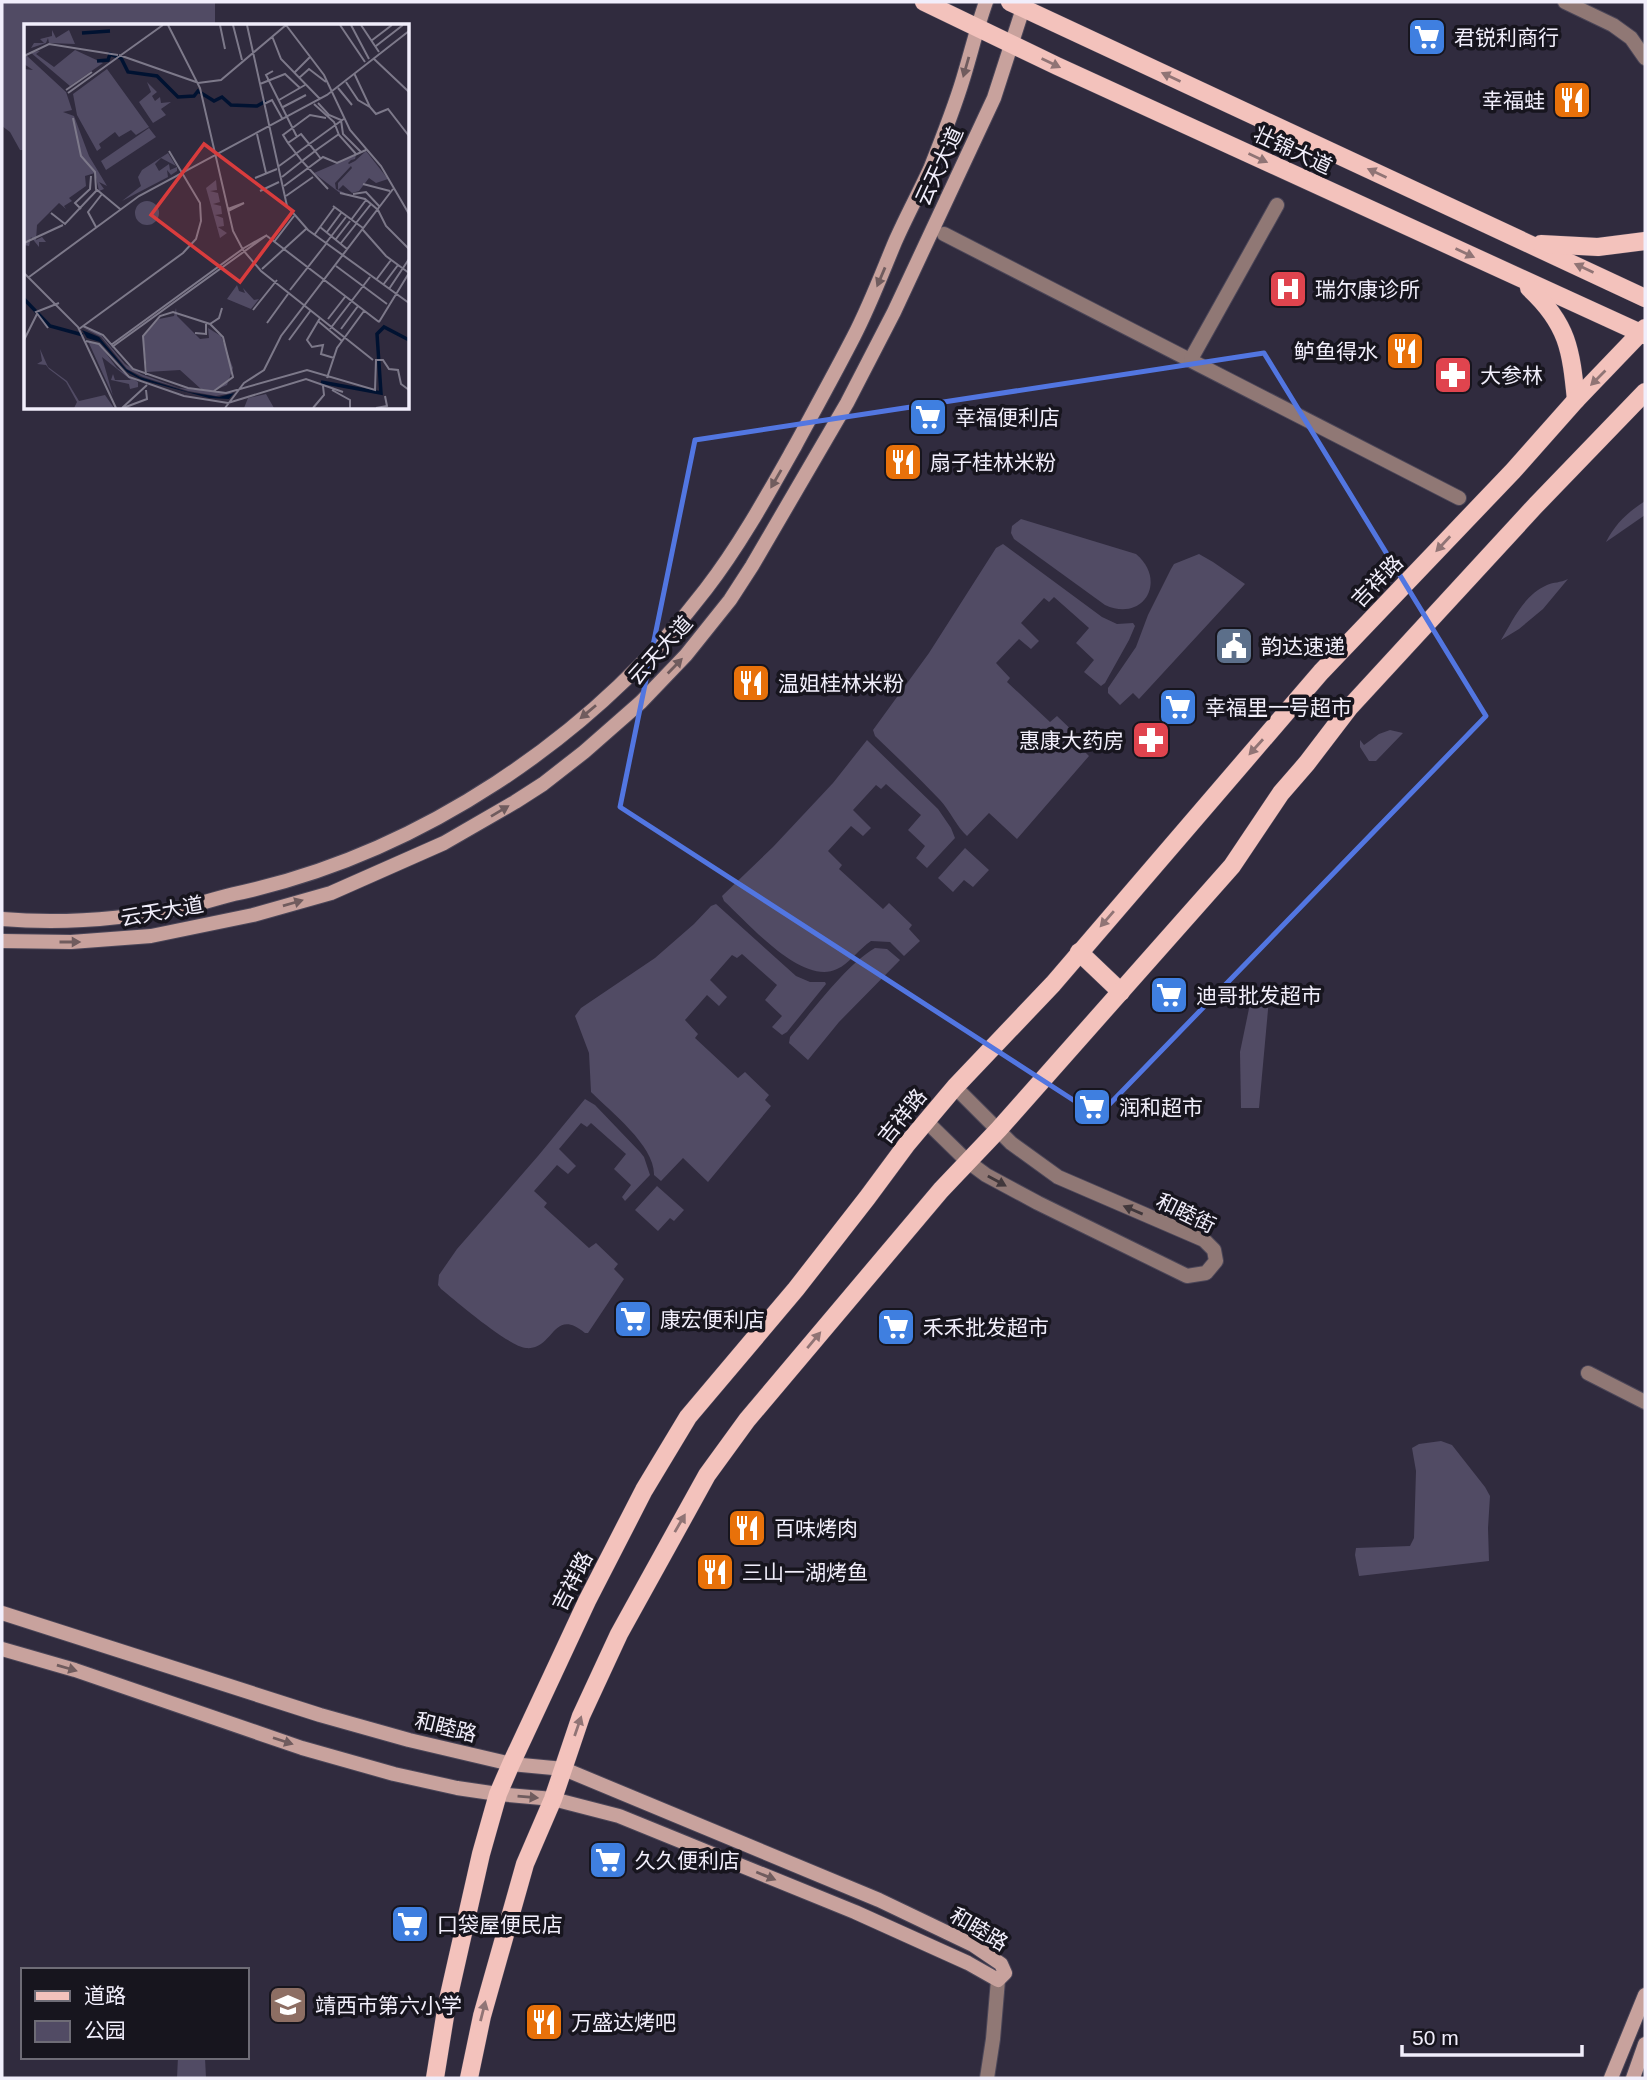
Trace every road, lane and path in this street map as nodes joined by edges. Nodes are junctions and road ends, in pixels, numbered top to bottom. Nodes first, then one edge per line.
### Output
1 (923, 2) edge
2 (986, 2) edge
3 (1564, 2) edge
4 (1020, 4) edge
5 (977, 27) junction
6 (1011, 44) junction
7 (1645, 58) edge
8 (1277, 205) dead end
9 (944, 234) dead end
10 (1526, 242) junction
11 (1645, 242) edge
12 (1519, 278) junction
13 (1645, 298) edge
14 (1644, 332) edge
15 (1191, 359) junction
16 (1645, 392) edge
17 (1576, 400) junction
18 (1645, 407) edge
19 (1618, 421) junction
20 (1460, 498) dead end
21 (2, 919) edge
22 (2, 941) edge
23 (1079, 951) junction
24 (1121, 992) junction
25 (955, 1087) junction
26 (926, 1122) junction
27 (999, 1129) junction
28 (967, 1161) junction
29 (1588, 1373) dead end
30 (1645, 1402) edge
31 (2, 1613) edge
32 (2, 1649) edge
33 (511, 1763) junction
34 (564, 1769) junction
35 (498, 1794) junction
36 (553, 1799) junction
37 (998, 1980) junction
38 (1645, 1995) edge
39 (1645, 2044) edge
40 (435, 2078) edge
41 (469, 2078) edge
42 (986, 2078) edge
43 (1611, 2078) edge
44 (1633, 2078) edge

1 - 5 main road, 壮锦大道
2 - 5 main road, 云天大道
3 - 7 street
4 - 6 main road, 云天大道
10 -> 4 main road, 壮锦大道
5 - 6 main road, 壮锦大道
5 -> 21 main road, 云天大道
6 -> 12 main road, 壮锦大道
22 -> 6 main road, 云天大道
8 - 15 street
9 - 15 street
10 - 11 main road
13 -> 10 main road, 壮锦大道
12 - 14 main road, 壮锦大道
12 - 17 main road
14 -> 17 main road, 吉祥路
15 - 20 street
16 - 19 main road
17 -> 23 main road, 吉祥路
18 - 19 main road
19 - 24 main road
23 - 24 main road
23 - 25 main road, 吉祥路
24 - 27 main road
25 - 26 main road, 吉祥路
25 - 27 street, 和睦街
26 - 28 street, 和睦街
26 - 33 main road, 吉祥路
27 - 28 main road
28 -> 27 street, 和睦街
34 -> 28 main road
29 - 30 street
31 - 33 main road, 和睦路
32 -> 35 main road, 和睦路
33 - 34 main road, 和睦路
33 - 35 main road, 吉祥路
34 - 36 main road
34 - 37 main road, 和睦路
35 -> 36 main road, 和睦路
35 - 40 main road, 吉祥路
36 -> 37 main road, 和睦路
41 -> 36 main road
37 - 42 street
38 - 43 main road
39 - 44 main road

